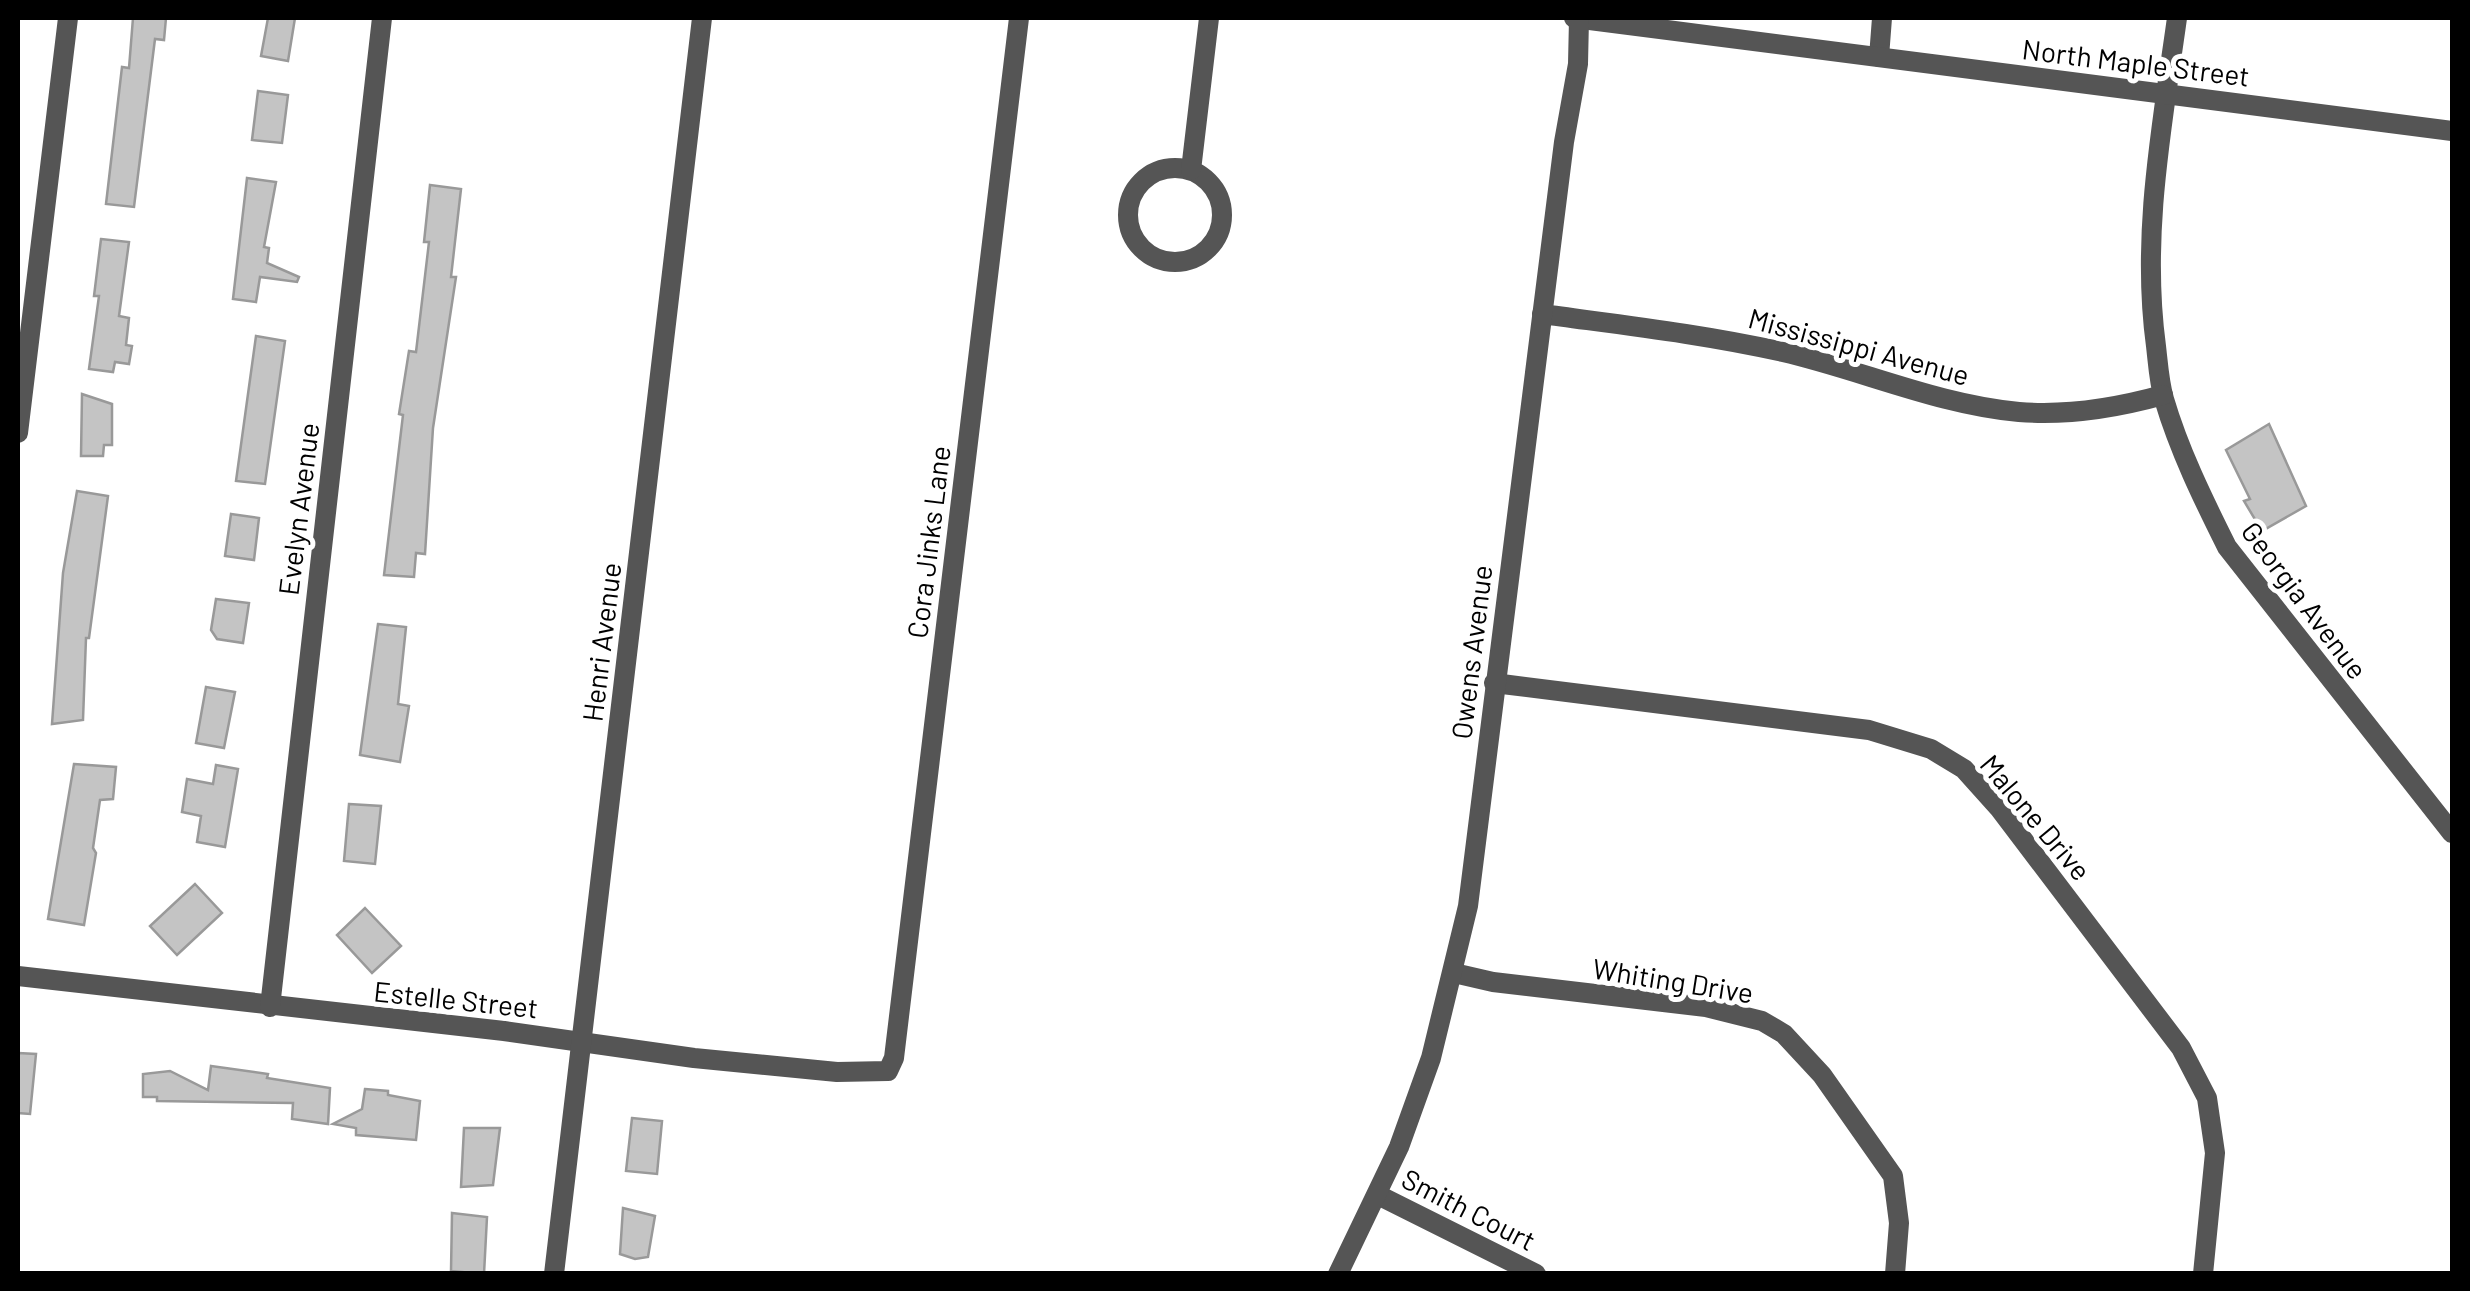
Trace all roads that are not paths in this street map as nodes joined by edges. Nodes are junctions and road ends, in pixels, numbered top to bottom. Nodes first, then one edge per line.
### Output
1 (68, 18) edge
2 (382, 18) edge
3 (702, 18) edge
4 (1019, 18) edge
5 (1209, 18) edge
6 (1578, 18) edge
7 (1882, 18) edge
8 (2177, 18) edge
9 (1879, 57) junction
10 (2166, 92) junction
11 (2452, 131) edge
12 (1191, 170) junction
13 (1542, 314) junction
14 (2162, 394) junction
15 (18, 433) edge
16 (1494, 683) junction
17 (2452, 833) edge
18 (1454, 974) junction
19 (18, 976) edge
20 (270, 1006) junction
21 (582, 1042) junction
22 (888, 1071) joint
23 (1378, 1194) junction
24 (1343, 1272) edge
25 (554, 1274) edge
26 (1536, 1274) edge
27 (1895, 1274) edge
28 (2203, 1274) edge

1 - 15 street
2 - 20 street, Evelyn Avenue
3 - 21 street, Henri Avenue
4 - 22 street, Cora Jinks Lane
5 - 12 street
6 - 9 street, North Maple Street
6 - 13 street, Owens Avenue
7 - 9 street
8 - 10 street, Georgia Avenue
9 - 10 street, North Maple Street
10 - 11 street, North Maple Street
10 - 14 street, Georgia Avenue
12 - 12 street
13 - 14 street, Mississippi Avenue
13 - 16 street, Owens Avenue
14 - 17 street, Georgia Avenue
16 - 18 street, Owens Avenue
16 - 28 street, Malone Drive
18 - 23 street, Owens Avenue
18 - 27 street, Whiting Drive
19 - 20 street, Estelle Street
20 - 21 street, Estelle Street
21 - 22 street, Estelle Street
21 - 25 street, Henri Avenue
23 - 24 street, Owens Avenue
23 - 26 street, Smith Court

